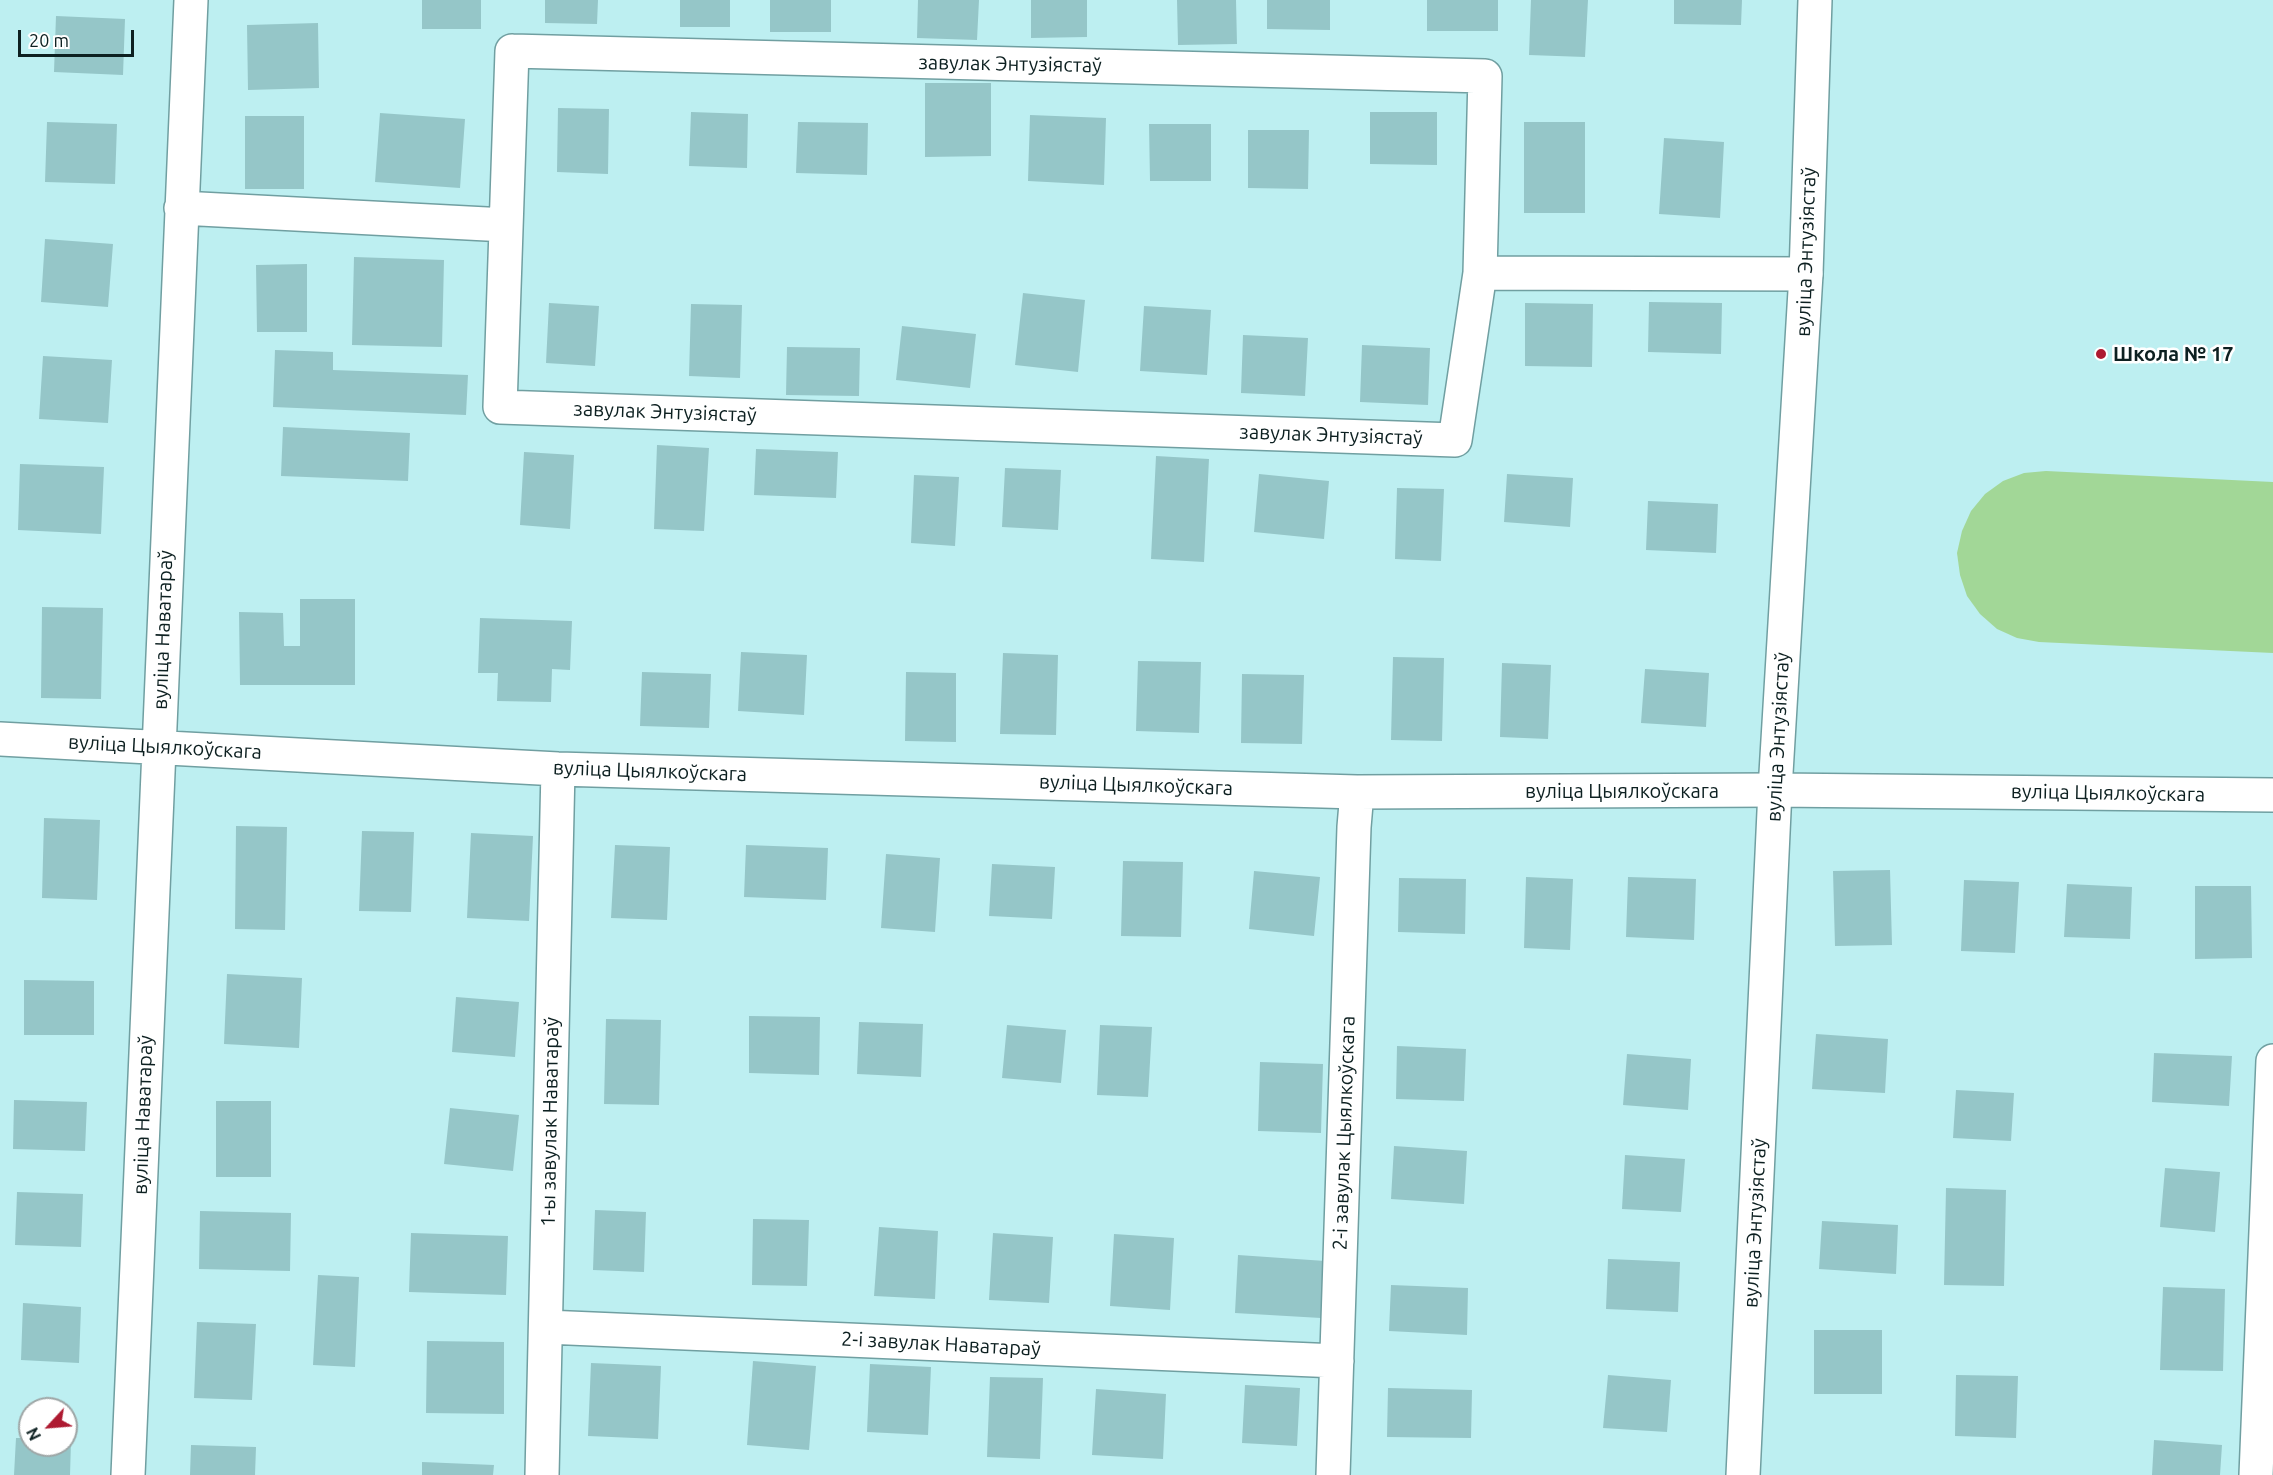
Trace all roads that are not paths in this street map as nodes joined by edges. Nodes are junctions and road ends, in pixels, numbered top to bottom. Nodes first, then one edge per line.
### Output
1 (192, 0) edge
2 (1815, 0) edge
3 (181, 208) junction
4 (506, 225) junction
5 (1480, 273) junction
6 (1806, 274) junction
7 (0, 739) edge
8 (158, 746) junction
9 (558, 769) junction
10 (1775, 790) junction
11 (1357, 792) junction
12 (2273, 795) edge
13 (2273, 1061) edge
14 (546, 1327) junction
15 (1337, 1361) junction
16 (128, 1475) edge
17 (542, 1475) edge
18 (1334, 1475) edge
19 (1743, 1475) edge
20 (2256, 1475) edge

1 - 3 street, вуліца Наватараў
2 - 6 street, вуліца Энтузіястаў
3 - 4 street
3 - 8 street, вуліца Наватараў
4 - 5 street, завулак Энтузіястаў
4 - 5 street, завулак Энтузіястаў
5 - 6 street
6 - 10 street, вуліца Энтузіястаў
7 - 8 street, вуліца Цыялкоўскага
8 - 9 street, вуліца Цыялкоўскага
8 - 16 street, вуліца Наватараў
9 - 11 street, вуліца Цыялкоўскага
9 - 14 street, 1-ы завулак Наватараў
10 - 11 street, вуліца Цыялкоўскага
10 - 12 street, вуліца Цыялкоўскага
10 - 19 street, вуліца Энтузіястаў
11 - 15 street, 2-і завулак Цыялкоўскага
13 - 20 street
14 - 15 street, 2-і завулак Наватараў
14 - 17 street, 1-ы завулак Наватараў
15 - 18 street, 2-і завулак Цыялкоўскага

